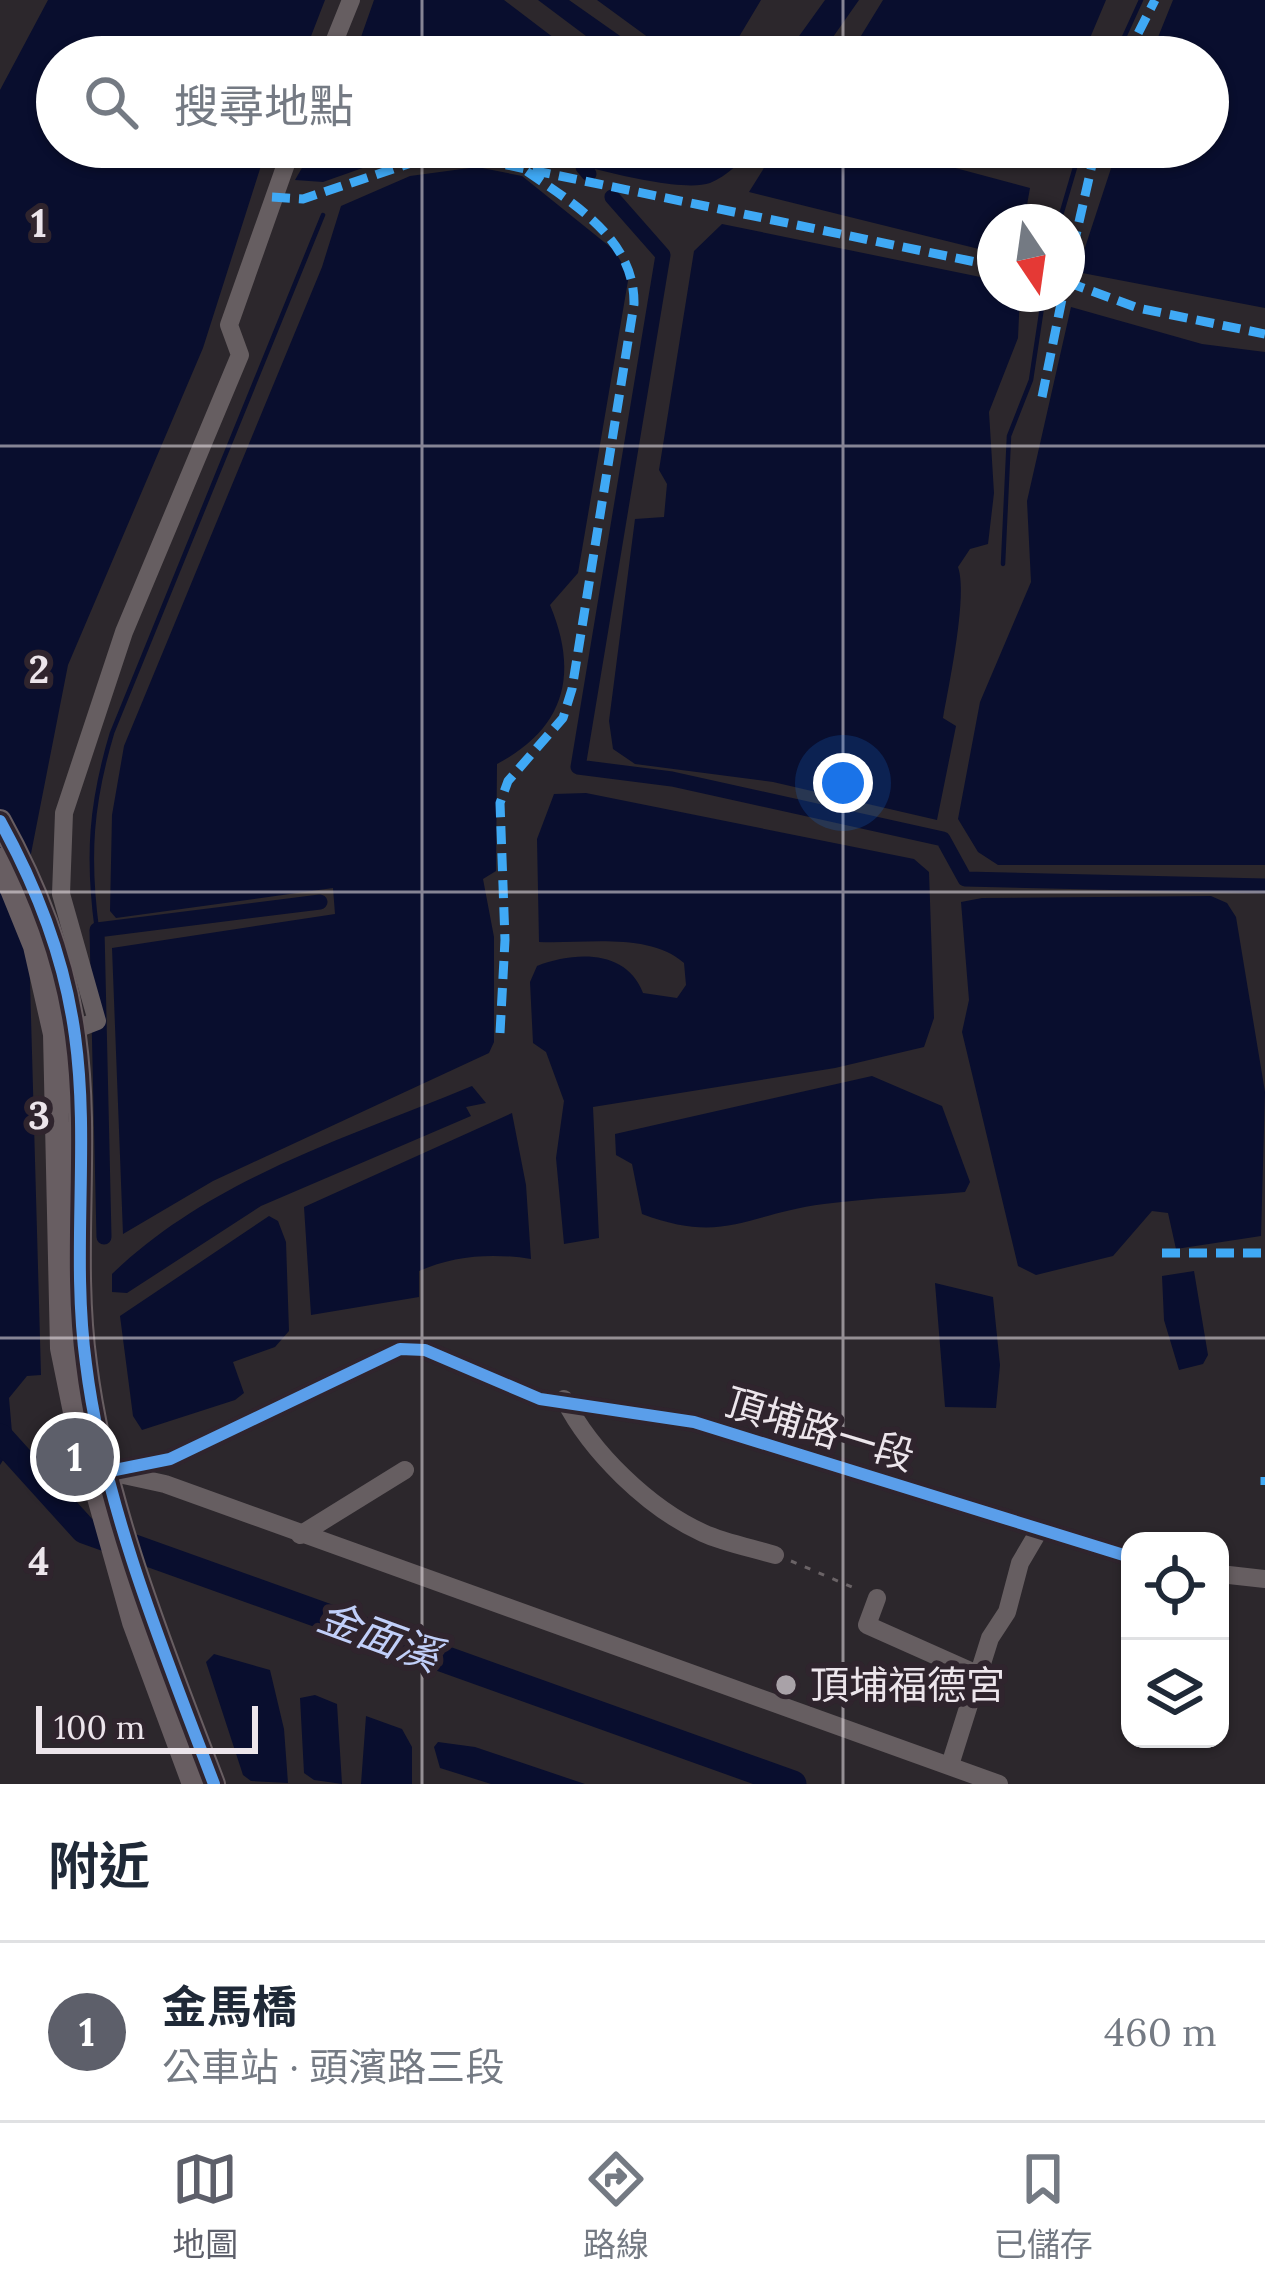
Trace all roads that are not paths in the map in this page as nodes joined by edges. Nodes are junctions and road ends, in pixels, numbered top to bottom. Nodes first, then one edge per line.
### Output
1 (351, 0) edge
2 (336, 36) edge
3 (285, 168) edge
4 (0, 821) edge
5 (0, 860) edge
6 (44, 944) junction
7 (65, 1033) junction
8 (564, 1400) junction
9 (405, 1470) dead end
10 (104, 1479) junction
11 (1040, 1528) junction
12 (300, 1535) junction
13 (1121, 1554) edge
14 (775, 1555) road end
15 (1229, 1575) edge
16 (1265, 1579) edge
17 (877, 1598) road end
18 (145, 1623) junction
19 (976, 1674) junction
20 (950, 1765) junction
21 (194, 1784) edge
22 (214, 1784) edge
23 (999, 1784) edge

1 - 2 street
3 - 7 street
4 - 6 main road
5 - 6 main road
6 - 7 main road
7 - 10 main road
8 - 10 street, 頂埔路一段
8 - 11 street, 頂埔路一段
8 - 14 street
9 - 12 street
10 - 12 street
10 - 18 main road
11 - 13 street, 頂埔路一段
11 - 19 street
12 - 20 street
15 - 16 street
17 - 19 street
18 - 21 main road
18 - 22 main road
19 - 20 street
20 - 23 street

